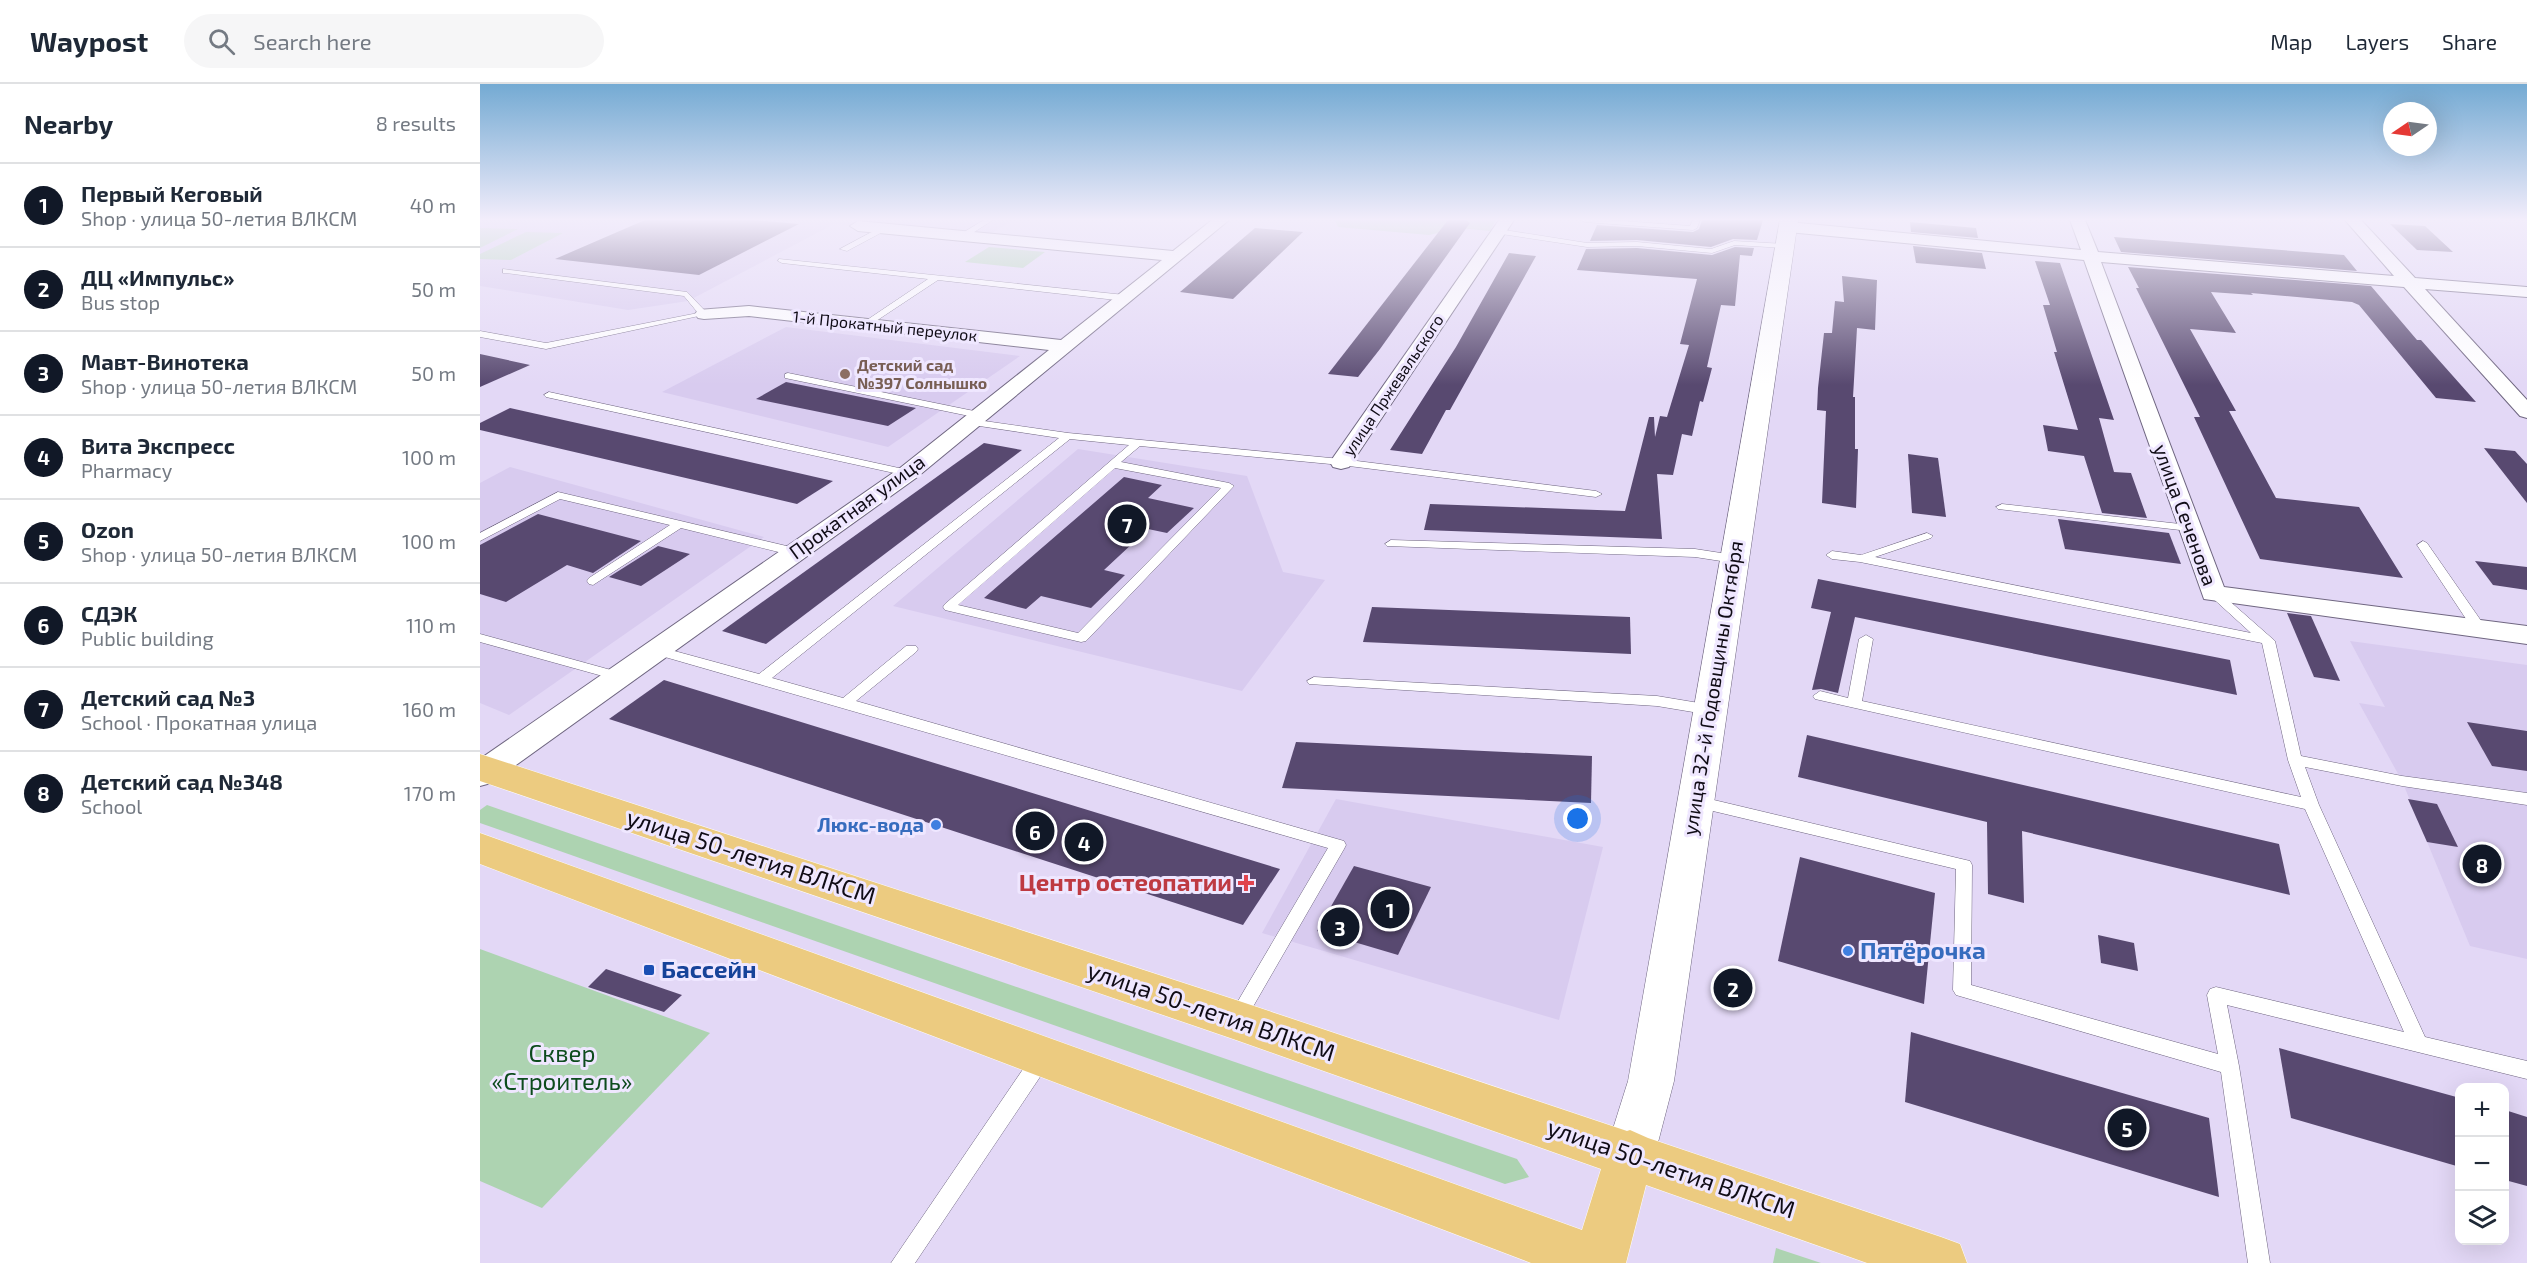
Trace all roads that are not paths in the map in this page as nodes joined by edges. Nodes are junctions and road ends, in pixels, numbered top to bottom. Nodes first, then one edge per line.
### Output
1 (538, 275) edge
2 (918, 275) edge
3 (1153, 275) edge
4 (1469, 275) edge
5 (1780, 275) edge
6 (2098, 275) edge
7 (2323, 275) edge
8 (2402, 275) edge
9 (937, 277) junction
10 (2408, 282) junction
11 (2527, 292) edge
12 (1125, 298) junction
13 (704, 314) junction
14 (867, 324) junction
15 (480, 334) edge
16 (1066, 346) junction
17 (788, 376) dead end
18 (549, 394) dead end
19 (2527, 412) edge
20 (975, 419) junction
21 (1068, 436) junction
22 (1137, 443) junction
23 (1341, 462) junction
24 (1113, 464) junction
25 (908, 473) junction
26 (1596, 494) dead end
27 (2002, 507) dead end
28 (680, 524) junction
29 (2189, 528) junction
30 (1927, 536) dead end
31 (480, 538) edge
32 (1391, 544) dead end
33 (2423, 545) dead end
34 (795, 552) junction
35 (1832, 555) dead end
36 (1860, 558) junction
37 (1734, 559) junction
38 (593, 580) dead end
39 (2213, 593) junction
40 (2479, 628) junction
41 (2527, 635) edge
42 (480, 638) edge
43 (1866, 639) dead end
44 (2268, 641) junction
45 (911, 649) dead end
46 (656, 650) junction
47 (617, 676) junction
48 (761, 680) junction
49 (1314, 681) dead end
50 (1820, 696) dead end
51 (845, 703) junction
52 (1854, 704) junction
53 (1711, 710) junction
54 (2295, 760) junction
55 (483, 770) edge
56 (2527, 799) edge
57 (1695, 802) junction
58 (2311, 805) junction
59 (480, 848) edge
60 (1236, 1020) junction
61 (2419, 1044) junction
62 (1043, 1057) junction
63 (2230, 1066) junction
64 (2527, 1070) edge
65 (1630, 1154) junction
66 (902, 1263) edge
67 (1599, 1263) edge
68 (1941, 1263) edge
69 (2259, 1263) edge

1 - 13 lane
2 - 9 lane
3 - 12 street, Прокатная улица
4 - 23 street, улица Пржевальского
5 - 37 main road, улица 32-й Годовщины Октября
6 - 29 street, улица Сеченова
7 - 10 street
8 - 10 street
9 - 12 lane
9 - 14 lane
10 - 11 street
10 - 19 street
12 - 16 street, Прокатная улица
13 - 14 street, 1-й Прокатный переулок
13 - 15 lane
14 - 16 street, 1-й Прокатный переулок
16 - 20 street, Прокатная улица
17 - 20 lane
18 - 25 lane
20 - 21 lane
20 - 25 street, Прокатная улица
21 - 22 lane
21 - 48 lane
22 - 23 lane
22 - 24 lane
23 - 26 lane
24 - 24 lane
25 - 34 street, Прокатная улица
27 - 29 lane
28 - 31 lane
28 - 34 lane
28 - 38 lane
29 - 39 street, улица Сеченова
30 - 36 lane
32 - 37 lane
33 - 40 lane
34 - 46 street, Прокатная улица
35 - 36 lane
36 - 44 lane
37 - 53 main road, улица 32-й Годовщины Октября
39 - 40 street, улица Сеченова
39 - 44 lane
40 - 41 street, улица Сеченова
42 - 47 lane
43 - 52 lane
44 - 54 lane
45 - 51 lane
46 - 47 street, Прокатная улица
46 - 48 lane
47 - 55 street, Прокатная улица
48 - 51 lane
49 - 53 lane
50 - 52 lane
51 - 60 lane
52 - 58 lane
53 - 57 main road, улица 32-й Годовщины Октября
54 - 56 lane
54 - 58 lane
55 - 60 main road, улица 50-летия ВЛКСМ
57 - 63 lane
57 - 65 main road, улица 32-й Годовщины Октября
58 - 61 lane
59 - 62 main road
60 - 65 main road, улица 50-летия ВЛКСМ
61 - 63 lane
61 - 64 lane
62 - 66 lane
62 - 67 main road
63 - 69 lane
65 - 67 main road
65 - 68 main road, улица 50-летия ВЛКСМ

